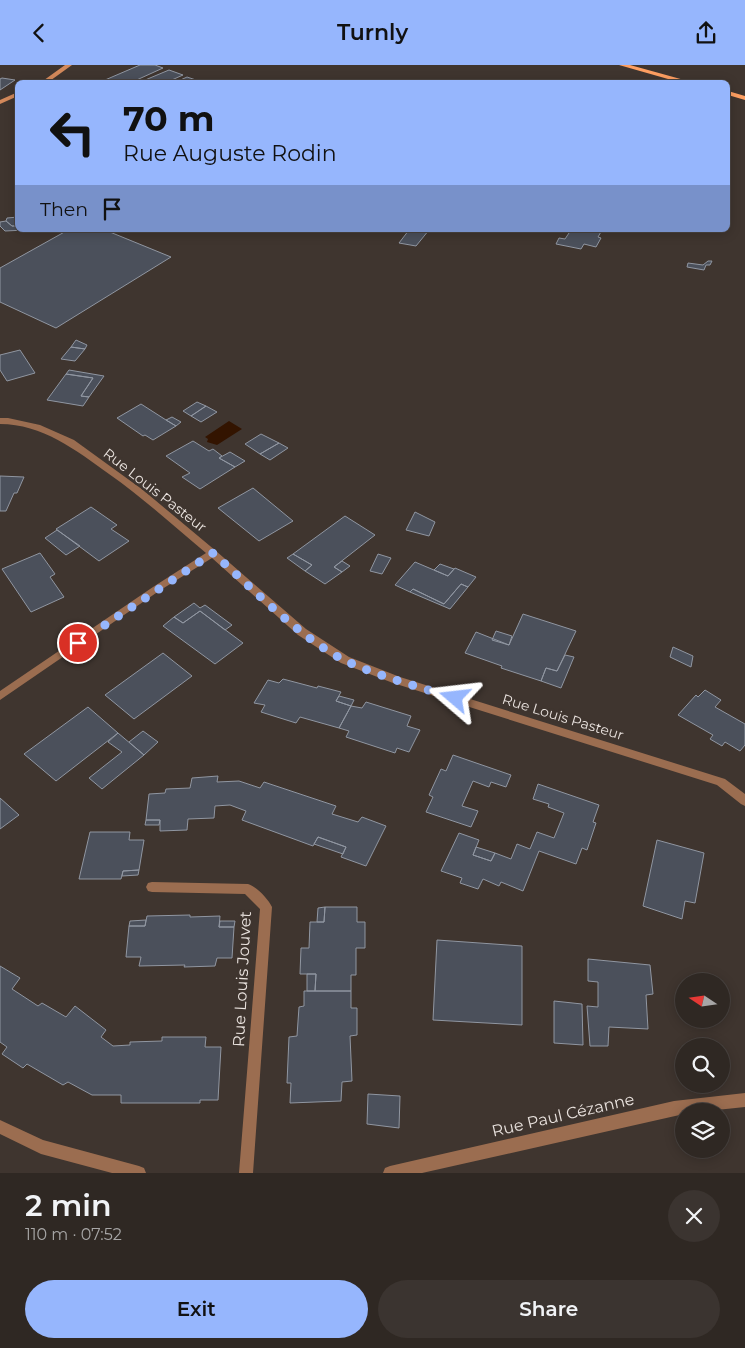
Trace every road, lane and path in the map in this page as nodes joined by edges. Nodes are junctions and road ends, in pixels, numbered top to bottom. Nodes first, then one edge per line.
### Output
1 (69, 65) edge
2 (622, 65) edge
3 (46, 80) edge
4 (680, 80) edge
5 (730, 94) edge
6 (15, 96) edge
7 (745, 98) edge
8 (0, 102) edge
9 (0, 421) edge
10 (213, 553) junction
11 (0, 696) edge
12 (745, 801) edge
13 (152, 887) dead end
14 (745, 1100) edge
15 (0, 1127) edge
16 (139, 1173) edge
17 (246, 1173) edge
18 (390, 1173) edge

1 - 3 street
2 - 4 main road
5 - 7 main road
6 - 8 street
9 - 10 street, Rue Louis Pasteur
10 - 11 street
10 - 12 street, Rue Louis Pasteur
13 - 17 street, Rue Louis Jouvet
14 - 18 street, Rue Paul Cézanne
15 - 16 street

